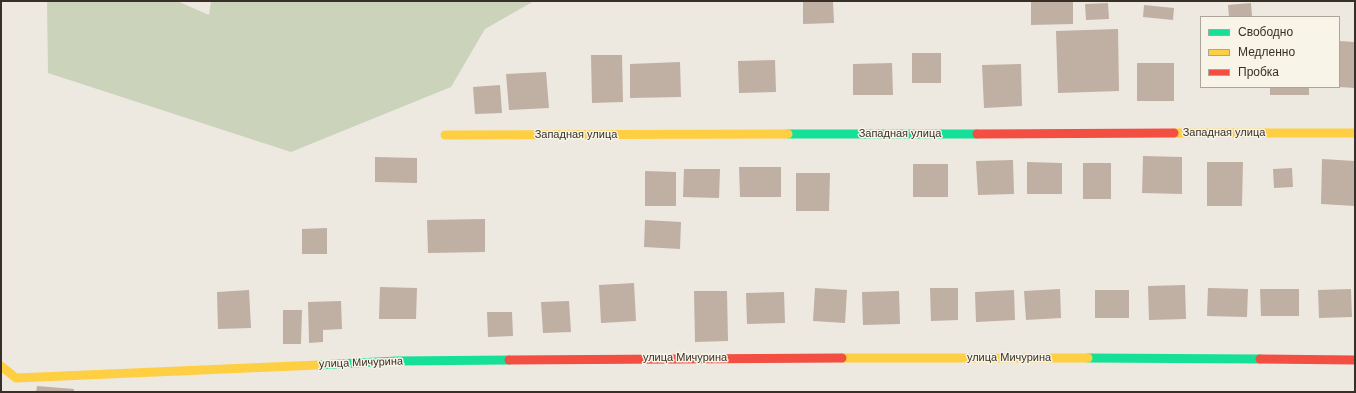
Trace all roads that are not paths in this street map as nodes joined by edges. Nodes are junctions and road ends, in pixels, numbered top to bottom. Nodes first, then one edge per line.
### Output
1 (1355, 133) edge
2 (445, 135) dead end
3 (1355, 360) edge
4 (1, 366) edge

1 - 2 street, Западная улица
3 - 4 street, улица Мичурина

